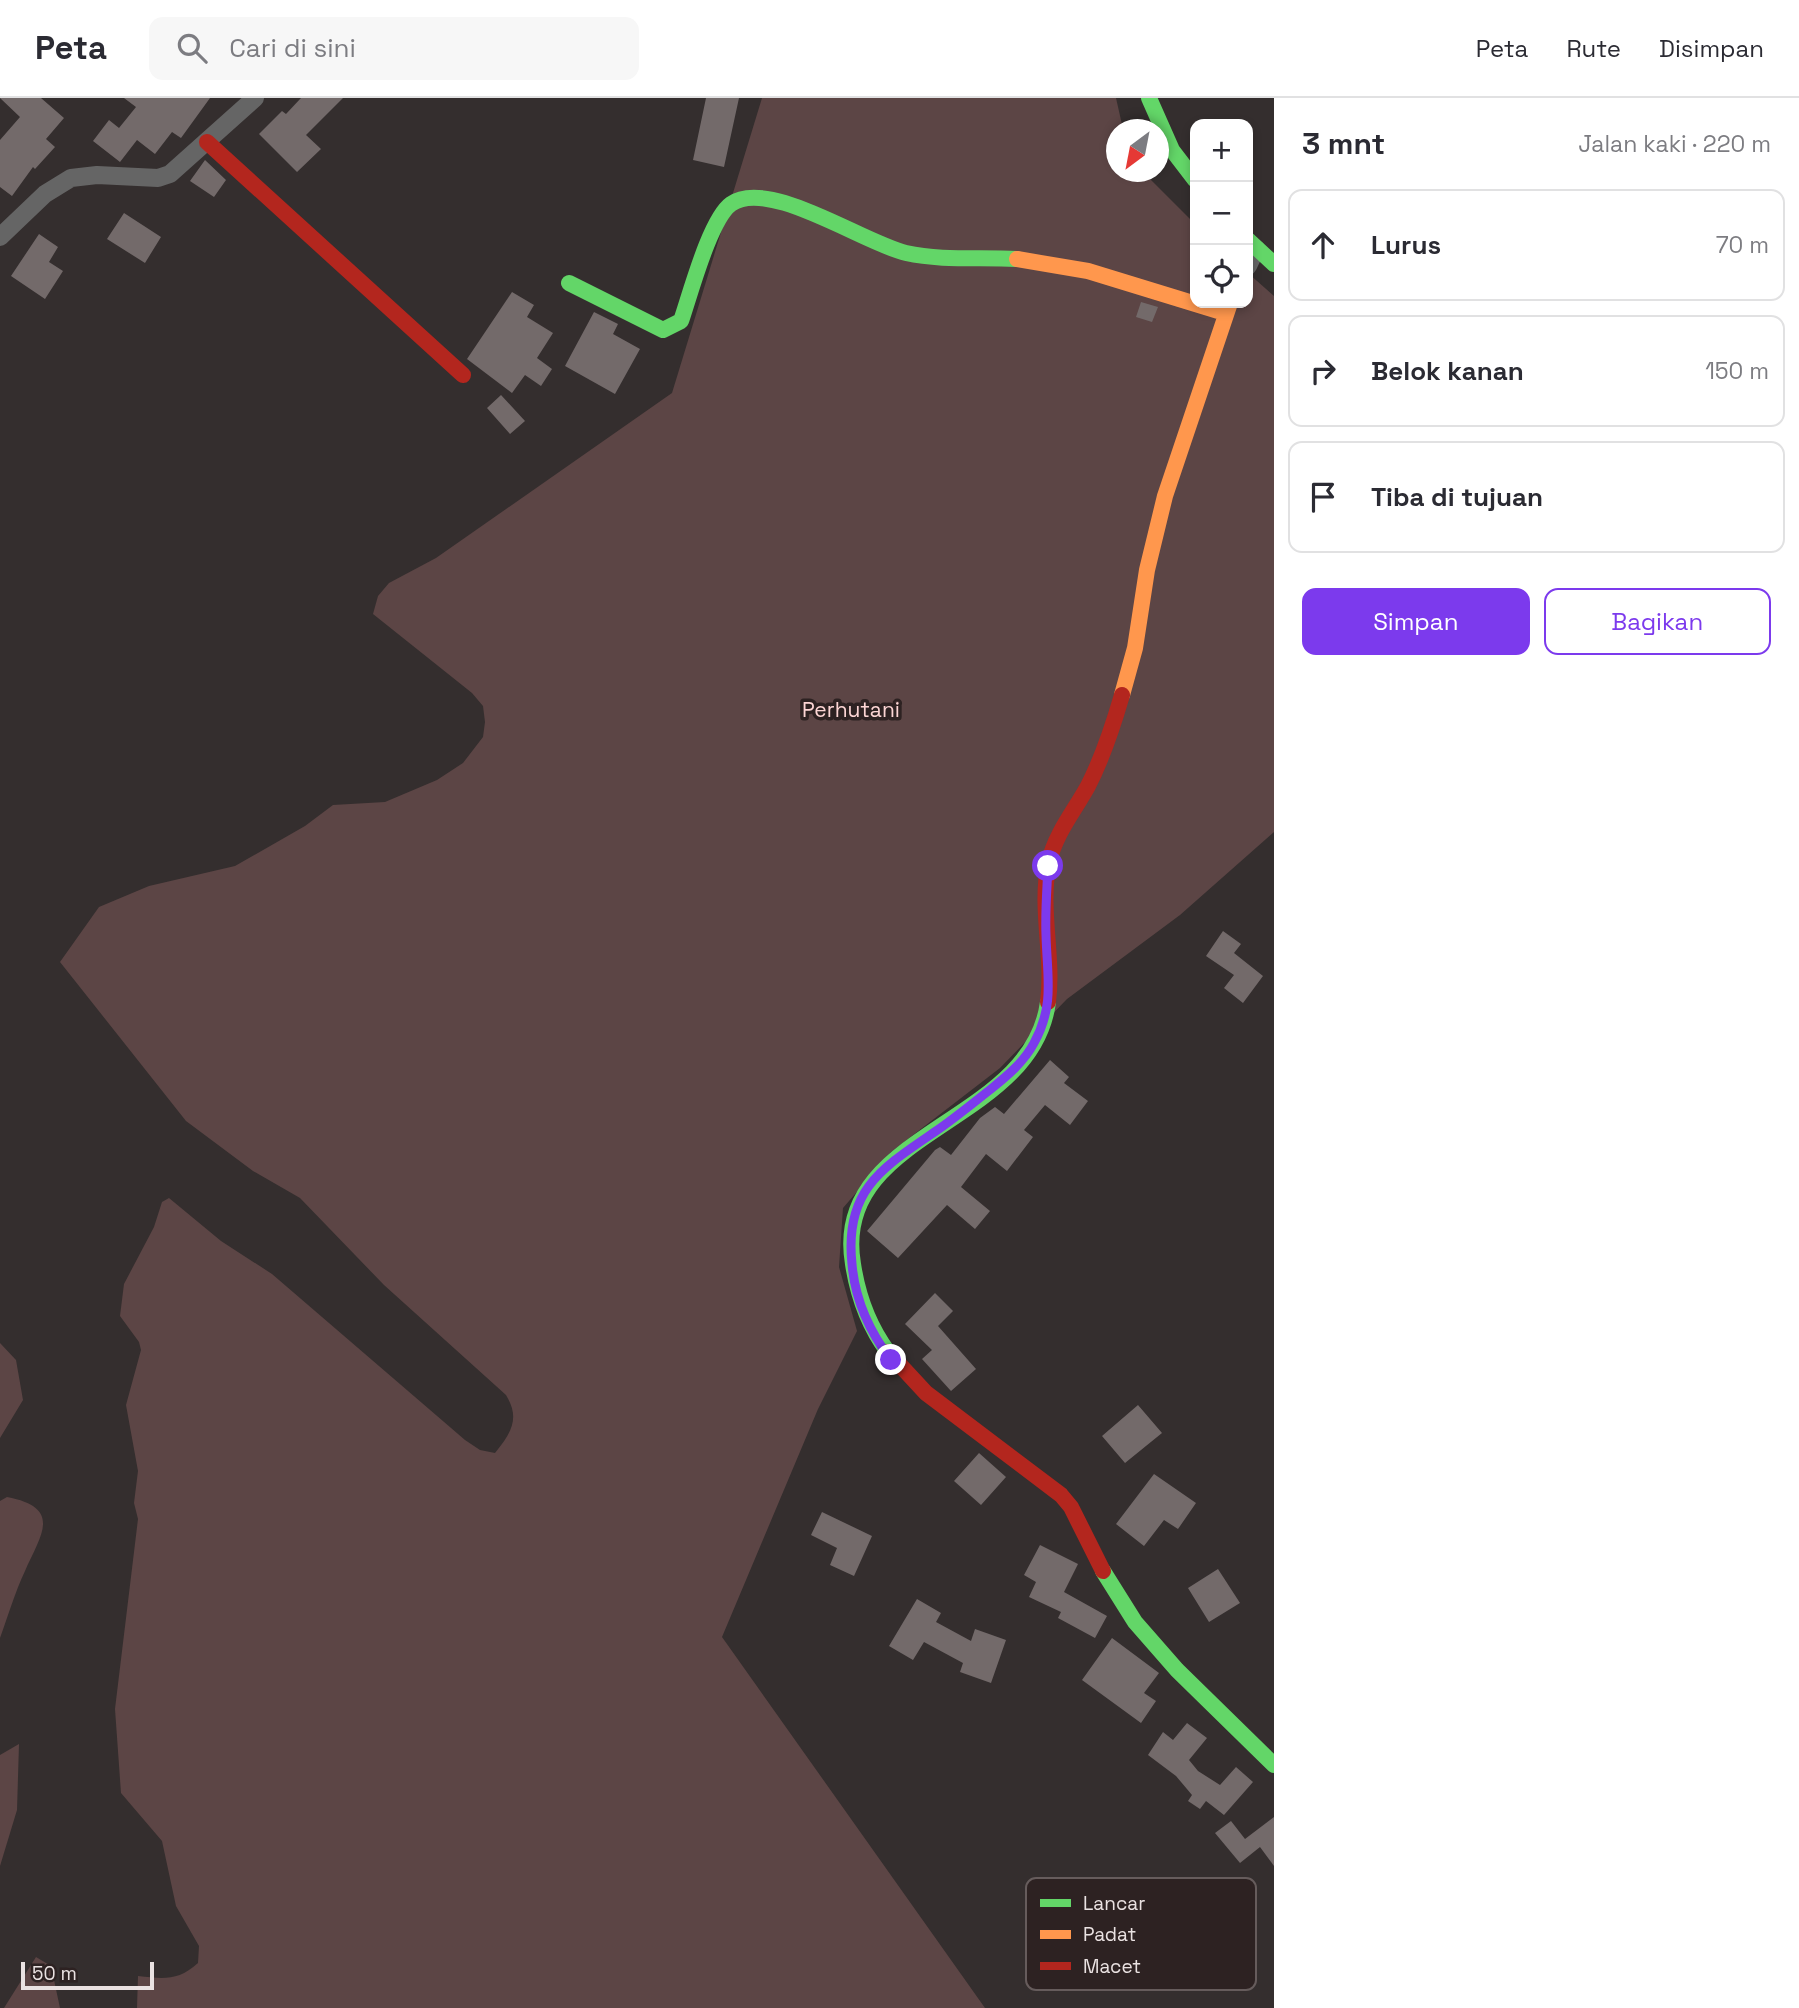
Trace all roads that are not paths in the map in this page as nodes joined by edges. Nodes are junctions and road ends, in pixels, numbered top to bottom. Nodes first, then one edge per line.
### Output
1 (255, 98) edge
2 (1149, 98) edge
3 (207, 142) junction
4 (1190, 173) edge
5 (0, 237) edge
6 (1253, 245) edge
7 (1274, 264) edge
8 (569, 283) dead end
9 (1190, 298) edge
10 (1228, 308) edge
11 (463, 374) dead end
12 (1274, 1765) edge

1 - 3 street
2 - 4 street
3 - 5 street
3 - 11 street
6 - 7 street
8 - 9 street
10 - 12 street

